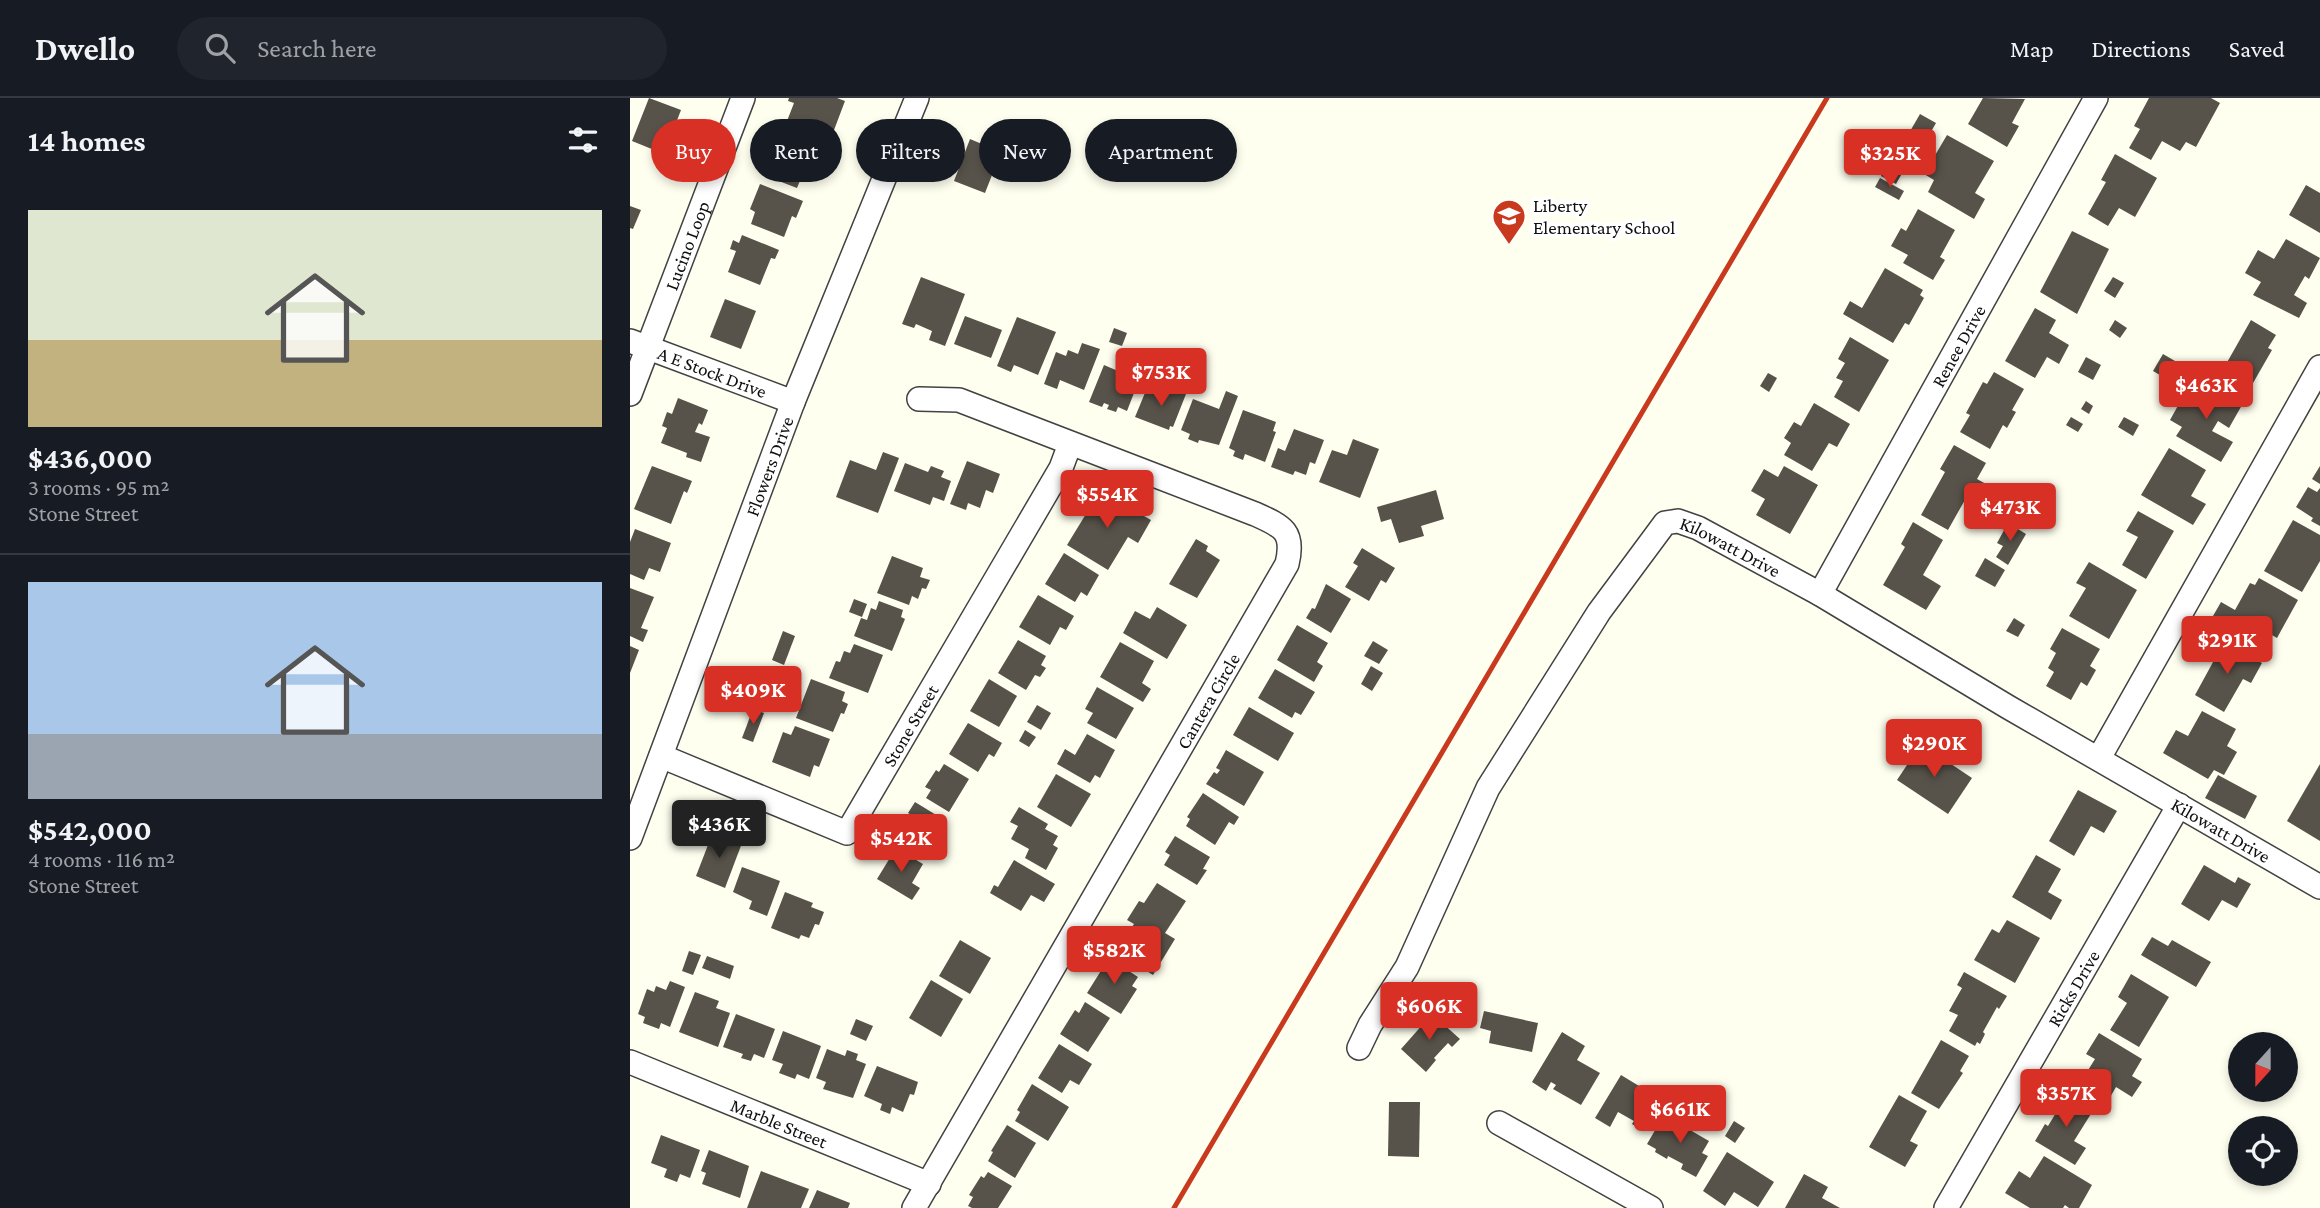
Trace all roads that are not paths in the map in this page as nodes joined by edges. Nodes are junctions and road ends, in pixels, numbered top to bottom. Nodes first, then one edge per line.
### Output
1 (743, 98) edge
2 (917, 98) edge
3 (2096, 98) edge
4 (638, 344) edge
5 (2320, 367) edge
6 (630, 394) edge
7 (919, 399) dead end
8 (793, 401) junction
9 (1070, 444) junction
10 (1820, 594) junction
11 (661, 757) junction
12 (2099, 758) junction
13 (2179, 806) junction
14 (630, 838) edge
15 (2320, 887) edge
16 (1359, 1048) dead end
17 (630, 1062) edge
18 (1499, 1123) dead end
19 (929, 1184) junction
20 (1620, 1200) edge
21 (914, 1208) edge
22 (1651, 1208) edge
23 (1946, 1208) edge

1 - 4 street, Lucino Loop
2 - 8 street, Flowers Drive
3 - 10 street, Renee Drive
4 - 6 street, Lucino Loop
4 - 8 street, A E Stock Drive
5 - 12 street
7 - 9 street, Cantera Circle
8 - 11 street, Flowers Drive
9 - 11 street, Stone Street
9 - 19 street, Cantera Circle
10 - 12 street, Kilowatt Drive
10 - 16 street, Kilowatt Drive
11 - 14 street, Flowers Drive
12 - 13 street, Kilowatt Drive
13 - 15 street, Kilowatt Drive
13 - 23 street, Ricks Drive
17 - 19 street, Marble Street
18 - 20 street
19 - 21 street, Cantera Circle
20 - 22 street

